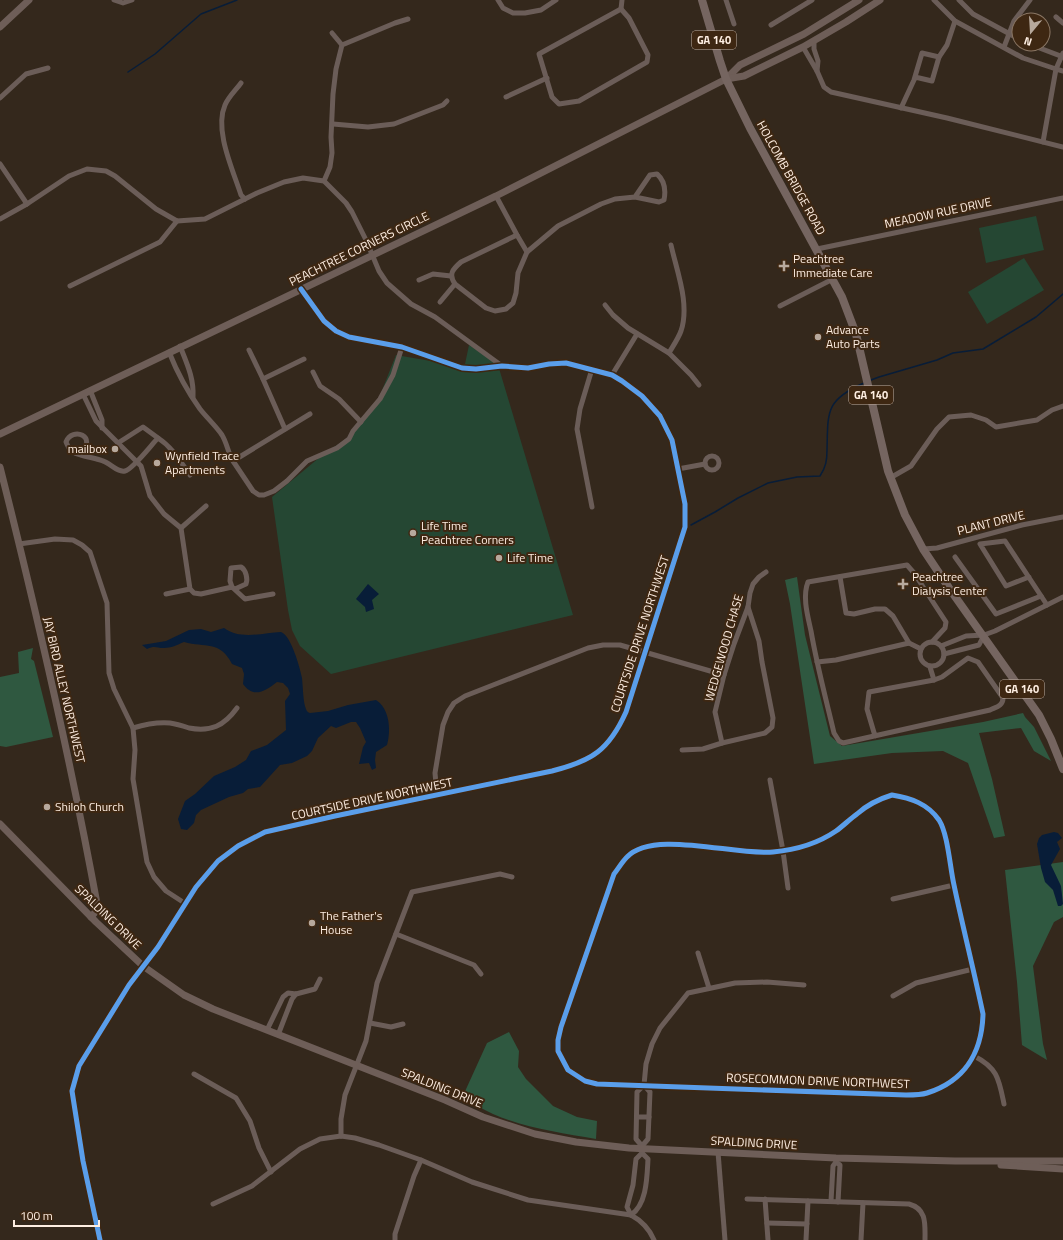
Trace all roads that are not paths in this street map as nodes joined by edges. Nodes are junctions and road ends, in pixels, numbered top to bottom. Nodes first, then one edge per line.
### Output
1 (29, 0) edge
2 (114, 0) edge
3 (132, 0) edge
4 (498, 0) edge
5 (556, 0) edge
6 (622, 0) edge
7 (702, 0) edge
8 (726, 0) edge
9 (812, 0) edge
10 (860, 0) edge
11 (880, 0) edge
12 (934, 0) edge
13 (959, 0) edge
14 (1030, 0) edge
15 (621, 9) junction
16 (1056, 17) dead end
17 (408, 19) dead end
18 (955, 21) junction
19 (1063, 23) edge
20 (734, 24) dead end
21 (772, 25) dead end
22 (0, 27) edge
23 (332, 33) dead end
24 (1010, 35) junction
25 (814, 41) junction
26 (342, 45) junction
27 (803, 47) junction
28 (1004, 47) junction
29 (1051, 51) edge
30 (1062, 55) edge
31 (939, 57) junction
32 (48, 68) dead end
33 (1056, 69) junction
34 (817, 71) junction
35 (1063, 71) edge
36 (915, 77) junction
37 (547, 78) junction
38 (726, 79) junction
39 (241, 83) dead end
40 (506, 97) dead end
41 (0, 98) edge
42 (447, 101) dead end
43 (900, 108) junction
44 (332, 124) junction
45 (1043, 142) junction
46 (1063, 147) edge
47 (0, 164) edge
48 (324, 181) junction
49 (496, 196) junction
50 (635, 197) junction
51 (1063, 198) edge
52 (245, 199) junction
53 (27, 204) junction
54 (0, 218) edge
55 (177, 221) junction
56 (517, 236) junction
57 (671, 245) dead end
58 (817, 249) junction
59 (527, 252) junction
60 (371, 255) junction
61 (451, 276) junction
62 (833, 278) junction
63 (418, 280) dead end
64 (455, 284) junction
65 (70, 286) dead end
66 (301, 289) junction
67 (440, 302) dead end
68 (605, 305) dead end
69 (780, 306) dead end
70 (637, 334) junction
71 (180, 346) junction
72 (402, 347) junction
73 (249, 350) dead end
74 (169, 352) junction
75 (669, 353) junction
76 (304, 359) dead end
77 (502, 366) junction
78 (592, 369) junction
79 (313, 372) dead end
80 (612, 375) junction
81 (263, 379) junction
82 (699, 385) dead end
83 (90, 390) junction
84 (83, 394) junction
85 (193, 397) junction
86 (1063, 406) edge
87 (310, 414) dead end
88 (361, 422) junction
89 (102, 428) junction
90 (285, 429) junction
91 (0, 434) edge
92 (158, 438) junction
93 (118, 443) junction
94 (80, 454) junction
95 (233, 460) junction
96 (137, 461) junction
97 (706, 464) dead end
98 (0, 468) edge
99 (678, 469) junction
100 (190, 475) dead end
101 (890, 478) junction
102 (206, 506) dead end
103 (592, 507) dead end
104 (1063, 517) edge
105 (181, 528) junction
106 (19, 544) junction
107 (924, 549) junction
108 (955, 557) dead end
109 (766, 572) dead end
110 (840, 577) junction
111 (1029, 577) junction
112 (190, 588) junction
113 (166, 594) dead end
114 (273, 594) dead end
115 (1041, 596) junction
116 (1063, 597) edge
117 (1047, 605) junction
118 (748, 607) junction
119 (984, 636) junction
120 (932, 642) junction
121 (909, 643) junction
122 (941, 646) junction
123 (921, 649) junction
124 (646, 652) junction
125 (944, 654) junction
126 (817, 662) junction
127 (930, 667) junction
128 (724, 675) junction
129 (934, 680) junction
130 (237, 708) dead end
131 (133, 728) junction
132 (875, 736) junction
133 (722, 743) junction
134 (682, 750) dead end
135 (1062, 764) edge
136 (770, 780) dead end
137 (437, 795) junction
138 (0, 824) edge
139 (783, 851) junction
140 (512, 877) dead end
141 (954, 885) junction
142 (788, 888) dead end
143 (893, 899) dead end
144 (186, 904) junction
145 (91, 917) junction
146 (396, 934) junction
147 (698, 953) dead end
148 (142, 966) junction
149 (973, 969) junction
150 (481, 974) dead end
151 (320, 979) dead end
152 (804, 985) dead end
153 (709, 988) junction
154 (296, 994) junction
155 (893, 996) dead end
156 (370, 1023) junction
157 (403, 1024) dead end
158 (267, 1030) junction
159 (278, 1035) junction
160 (974, 1056) junction
161 (356, 1065) junction
162 (194, 1074) dead end
163 (644, 1085) junction
164 (1004, 1104) dead end
165 (637, 1117) junction
166 (649, 1117) junction
167 (340, 1136) junction
168 (642, 1149) junction
169 (718, 1152) junction
170 (421, 1160) junction
171 (836, 1160) junction
172 (955, 1161) junction
173 (1063, 1161) edge
174 (1063, 1170) edge
175 (271, 1172) junction
176 (747, 1199) dead end
177 (765, 1199) junction
178 (808, 1201) junction
179 (831, 1201) junction
180 (838, 1202) junction
181 (863, 1202) junction
182 (214, 1204) dead end
183 (631, 1215) junction
184 (767, 1223) junction
185 (807, 1224) junction
186 (100, 1240) edge
187 (395, 1240) edge
188 (654, 1240) edge
189 (725, 1240) edge
190 (768, 1240) edge
191 (806, 1240) edge
192 (861, 1240) edge
193 (925, 1240) edge

1 - 22 street
2 - 3 street
4 - 5 street
6 - 15 street
7 - 38 main road, HOLCOMB BRIDGE ROAD / GA 140
8 - 20 street
9 - 21 street
10 - 38 street, PEACHTREE CORNERS CIRCLE
11 - 25 street, PEACHTREE CORNERS CIRCLE
12 - 18 street
13 - 24 street
14 - 24 street
15 - 37 street
15 - 37 street
16 - 19 street
17 - 26 street
18 - 28 street
18 - 31 street
23 - 26 street
24 - 28 street
25 - 27 street, PEACHTREE CORNERS CIRCLE
25 - 34 street
26 - 44 street
27 - 34 street
27 - 38 street, PEACHTREE CORNERS CIRCLE
28 - 33 street
29 - 30 street
30 - 33 street
31 - 36 street
31 - 36 street
32 - 41 street
33 - 35 street
33 - 45 street
34 - 43 street
36 - 43 street
37 - 40 street
38 - 49 street, PEACHTREE CORNERS CIRCLE
38 - 58 main road, HOLCOMB BRIDGE ROAD / GA 140
39 - 52 street
42 - 44 street
43 - 45 street
44 - 48 street
45 - 46 street
47 - 53 street
48 - 52 street
48 - 60 street
49 - 56 street
49 - 60 street, PEACHTREE CORNERS CIRCLE
50 - 50 street
50 - 59 street
51 - 58 street, MEADOW RUE DRIVE
52 - 55 street
53 - 54 street
53 - 55 street
55 - 65 street
56 - 59 street
56 - 61 street
57 - 75 street
58 - 62 main road, HOLCOMB BRIDGE ROAD / GA 140
59 - 64 street
60 - 66 street, PEACHTREE CORNERS CIRCLE
60 - 77 street
61 - 63 street
61 - 64 street
62 - 69 street
62 - 101 main road, HOLCOMB BRIDGE ROAD / GA 140
64 - 67 street
66 - 71 street, PEACHTREE CORNERS CIRCLE
66 - 72 street, COURTSIDE DRIVE NORTHWEST
68 - 70 street
70 - 75 street
70 - 80 street
71 - 74 street, PEACHTREE CORNERS CIRCLE
71 - 85 street
72 - 77 street, COURTSIDE DRIVE NORTHWEST
72 - 88 street
73 - 81 street
74 - 83 street, PEACHTREE CORNERS CIRCLE
74 - 85 street
75 - 82 street
76 - 81 street
77 - 78 street, COURTSIDE DRIVE NORTHWEST
78 - 80 street, COURTSIDE DRIVE NORTHWEST
78 - 103 street
79 - 88 street
80 - 99 street, COURTSIDE DRIVE NORTHWEST
81 - 90 street
83 - 84 street, PEACHTREE CORNERS CIRCLE
83 - 89 street
84 - 89 street
84 - 91 street, PEACHTREE CORNERS CIRCLE
85 - 95 street
86 - 101 street
87 - 90 street
88 - 95 street
89 - 93 street
90 - 95 street
92 - 93 street
92 - 96 street
92 - 100 street
93 - 96 street
94 - 94 street
94 - 96 street
96 - 105 street
97 - 99 street
98 - 106 street, JAY BIRD ALLEY NORTHWEST
99 - 124 street, COURTSIDE DRIVE NORTHWEST
101 - 107 main road, HOLCOMB BRIDGE ROAD / GA 140
102 - 105 street
104 - 107 street, PLANT DRIVE
105 - 112 street
106 - 131 street
106 - 145 street, JAY BIRD ALLEY NORTHWEST
107 - 119 main road, HOLCOMB BRIDGE ROAD / GA 140
108 - 115 street
109 - 118 street, WEDGEWOOD CHASE
110 - 120 street
110 - 121 street
110 - 126 street
111 - 111 street
111 - 115 street
112 - 113 street
112 - 114 street
115 - 117 street
116 - 117 street
117 - 119 street
118 - 128 street, WEDGEWOOD CHASE
118 - 133 street
119 - 122 street
119 - 125 street
119 - 135 main road, HOLCOMB BRIDGE ROAD / GA 140
120 - 122 street
120 - 123 street
121 - 123 street
121 - 126 street
122 - 125 street
123 - 127 street
124 - 128 street
124 - 137 street, COURTSIDE DRIVE NORTHWEST
124 - 137 street
125 - 127 street
126 - 132 street
127 - 129 street
128 - 133 street, WEDGEWOOD CHASE
129 - 132 street
129 - 132 street
130 - 131 street
131 - 144 street
133 - 134 street
136 - 139 street
137 - 144 street, COURTSIDE DRIVE NORTHWEST
138 - 145 street, SPALDING DRIVE
139 - 141 street, ROSECOMMON DRIVE NORTHWEST
139 - 142 street
139 - 163 street, ROSECOMMON DRIVE NORTHWEST
140 - 146 street
141 - 143 street
141 - 149 street, ROSECOMMON DRIVE NORTHWEST
144 - 148 street, COURTSIDE DRIVE NORTHWEST
145 - 148 street, SPALDING DRIVE
146 - 150 street
146 - 156 street
147 - 153 street
148 - 158 street, SPALDING DRIVE
148 - 186 street, COURTSIDE DRIVE NORTHWEST
149 - 155 street
149 - 160 street, ROSECOMMON DRIVE NORTHWEST
151 - 154 street
152 - 153 street
153 - 163 street
154 - 158 street
154 - 159 street
156 - 157 street
156 - 161 street
158 - 159 street, SPALDING DRIVE
159 - 161 street, SPALDING DRIVE
160 - 163 street, ROSECOMMON DRIVE NORTHWEST
160 - 164 street
161 - 167 street
161 - 168 street, SPALDING DRIVE
162 - 175 street
163 - 165 street
163 - 166 street
165 - 166 street
165 - 168 street
166 - 168 street
167 - 170 street
167 - 175 street
168 - 169 street, SPALDING DRIVE
168 - 183 street
168 - 183 street
169 - 171 street, SPALDING DRIVE
169 - 189 street
170 - 183 street
170 - 187 street
171 - 172 street, SPALDING DRIVE
171 - 179 street
171 - 180 street
172 - 173 street, SPALDING DRIVE
172 - 174 street, SPALDING DRIVE
175 - 182 street
176 - 177 street
177 - 178 street
177 - 184 street
178 - 179 street
178 - 185 street
179 - 180 street
180 - 181 street
181 - 192 street
181 - 193 street
183 - 188 street
184 - 185 street
184 - 190 street
185 - 191 street

